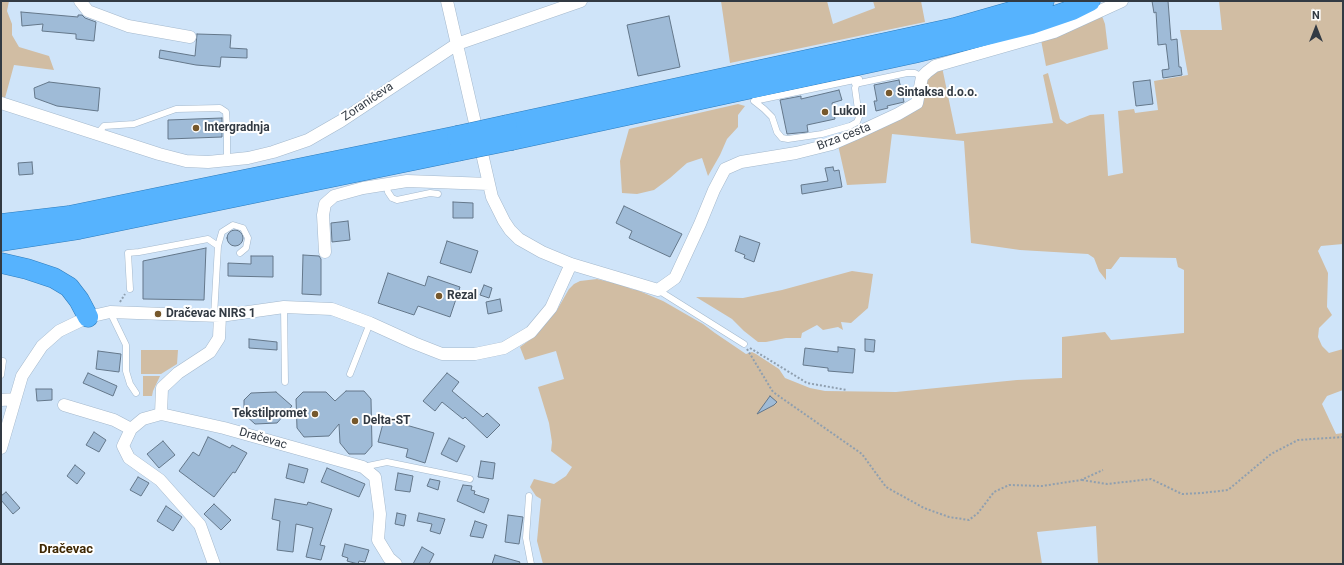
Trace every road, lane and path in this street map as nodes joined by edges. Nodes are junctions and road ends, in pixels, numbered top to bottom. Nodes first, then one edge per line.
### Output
1 (80, 1) edge
2 (447, 1) edge
3 (581, 1) edge
4 (1044, 1) edge
5 (1090, 1) edge
6 (1122, 1) edge
7 (190, 37) dead end
8 (457, 44) junction
9 (914, 54) junction
10 (922, 78) junction
11 (857, 82) junction
12 (712, 97) junction
13 (754, 101) junction
14 (1, 103) edge
15 (859, 126) junction
16 (509, 132) junction
17 (97, 134) junction
18 (458, 143) junction
19 (227, 160) junction
20 (386, 184) junction
21 (489, 184) junction
22 (438, 194) dead end
23 (1, 224) edge
24 (1, 241) edge
25 (218, 246) junction
26 (326, 252) dead end
27 (240, 253) dead end
28 (1, 263) edge
29 (571, 264) junction
30 (130, 289) joint
31 (658, 290) junction
32 (284, 307) junction
33 (111, 312) junction
34 (217, 316) junction
35 (88, 317) junction
36 (370, 323) junction
37 (744, 344) junction
38 (1, 361) edge
39 (350, 374) dead end
40 (1, 375) edge
41 (285, 382) dead end
42 (847, 390) dead end
43 (136, 393) dead end
44 (15, 399) junction
45 (1, 400) edge
46 (64, 404) dead end
47 (161, 414) junction
48 (131, 429) junction
49 (1343, 437) edge
50 (1, 448) edge
51 (363, 467) junction
52 (1103, 470) dead end
53 (470, 479) dead end
54 (1081, 480) junction
55 (529, 496) dead end
56 (214, 564) edge
57 (396, 564) edge
58 (531, 564) edge

1 - 7 street
2 - 8 street
3 - 8 street, Zoranićeva
4 - 16 highway
5 - 9 highway
6 - 10 street
8 - 19 street, Zoranićeva
8 - 21 street
9 - 11 highway
9 - 12 highway
10 - 11 lane
10 - 15 street, Brza cesta
11 - 13 lane
11 - 15 lane
12 - 13 highway
12 - 16 highway
13 - 15 lane
14 - 17 street, Zoranićeva
15 - 31 street, Brza cesta
16 - 18 highway, bridge
17 - 19 street, Zoranićeva
17 - 19 lane
18 - 23 highway
18 - 24 highway
20 - 21 street
20 - 22 lane
20 - 26 street
21 - 29 street
25 - 27 lane
25 - 30 lane
25 - 34 lane
28 - 35 highway
29 - 31 street
29 - 36 street
30 - 33 path
31 - 37 lane
32 - 34 street
32 - 36 street
32 - 41 lane
33 - 34 street
33 - 35 street
33 - 43 lane
34 - 47 street
35 - 44 street
36 - 39 lane
37 - 42 path
37 - 54 path
38 - 40 lane
44 - 45 street
44 - 50 street
46 - 48 street
47 - 48 street, Dračevac
47 - 51 street, Dračevac
48 - 56 street
49 - 54 path
51 - 53 lane, Dračevac
51 - 57 street
52 - 54 path
55 - 58 lane

